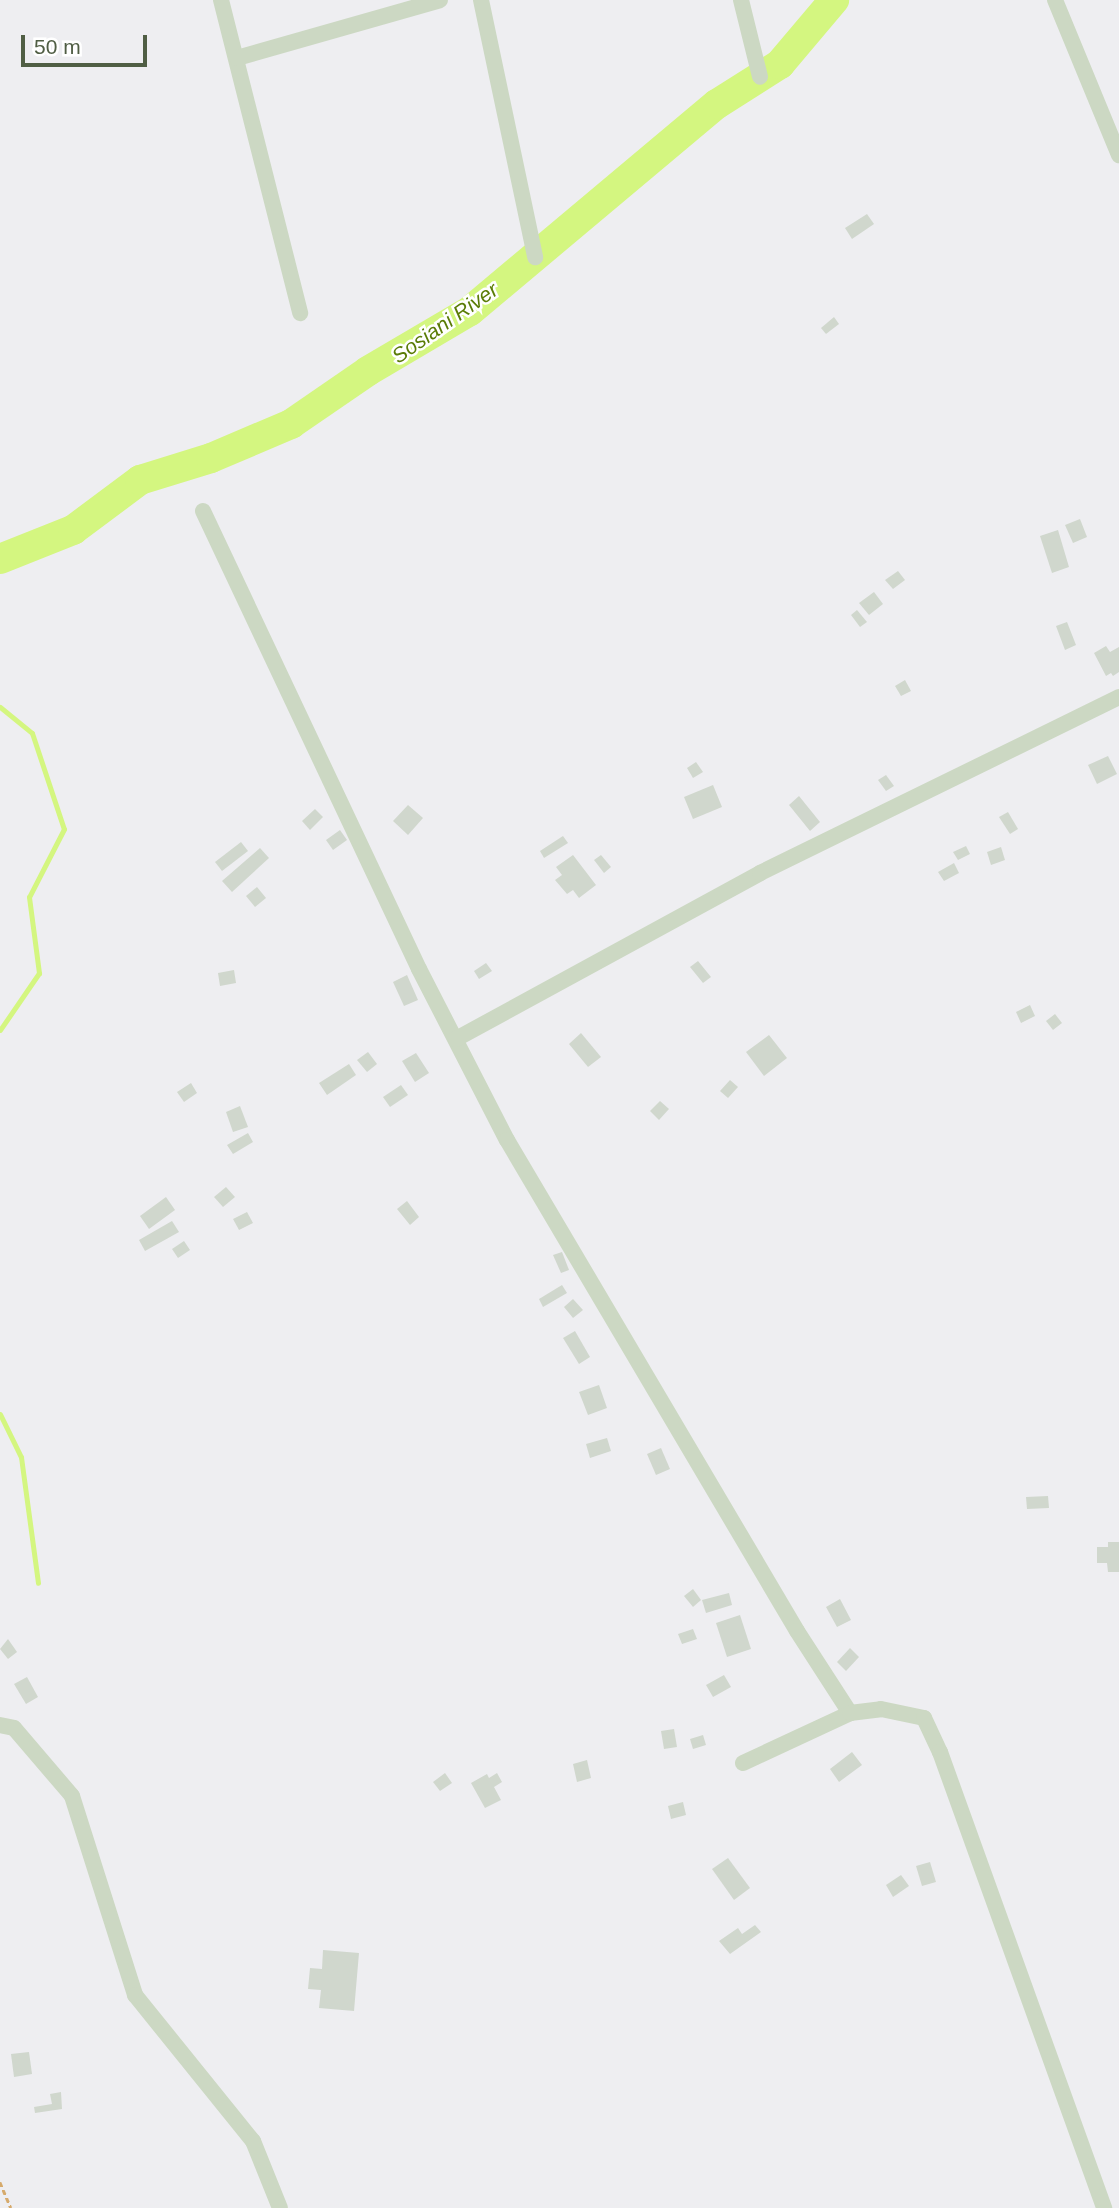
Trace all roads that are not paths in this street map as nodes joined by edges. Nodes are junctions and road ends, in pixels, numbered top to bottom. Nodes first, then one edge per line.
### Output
1 (221, 0) edge
2 (440, 0) edge
3 (481, 0) edge
4 (741, 0) edge
5 (1055, 0) edge
6 (237, 58) junction
7 (760, 77) dead end
8 (1119, 155) edge
9 (535, 257) dead end
10 (300, 313) dead end
11 (203, 511) dead end
12 (1119, 697) edge
13 (456, 1040) junction
14 (850, 1713) junction
15 (0, 1725) edge
16 (743, 1763) dead end
17 (280, 2208) edge
18 (1104, 2208) edge

1 - 6 street
2 - 6 street
3 - 9 street
4 - 7 street
5 - 8 street
6 - 10 street
11 - 13 street
12 - 13 street
13 - 14 street
14 - 16 street
14 - 18 street
15 - 17 street

